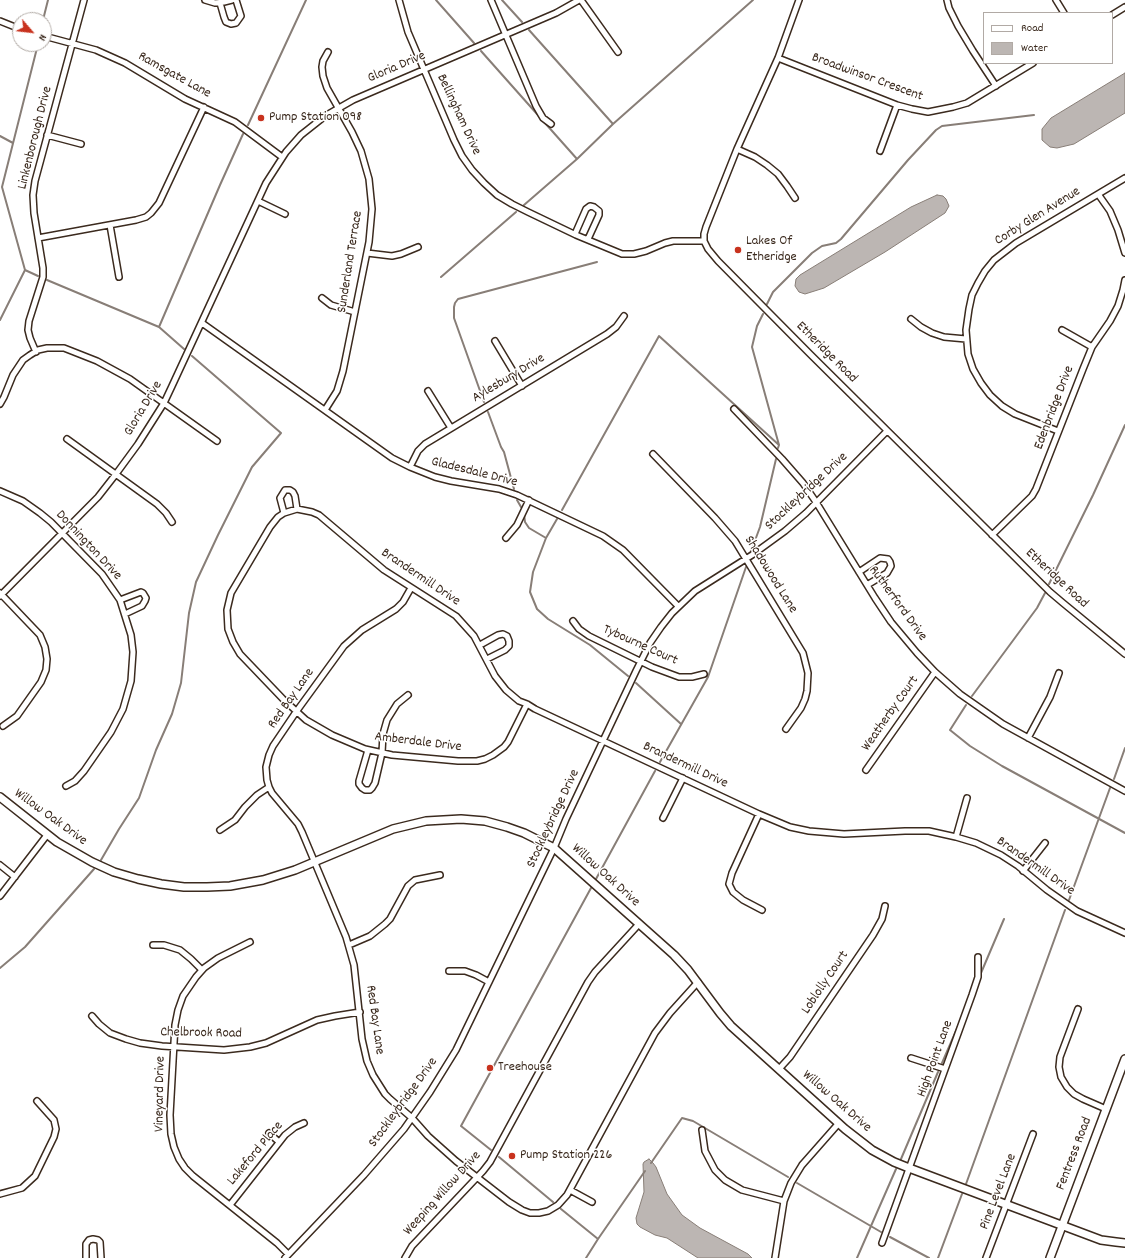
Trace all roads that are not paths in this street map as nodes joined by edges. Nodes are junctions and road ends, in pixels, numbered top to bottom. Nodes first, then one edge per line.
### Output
1 (84, 0) edge
2 (206, 0) edge
3 (232, 0) edge
4 (236, 0) edge
5 (399, 0) edge
6 (491, 0) edge
7 (580, 0) edge
8 (799, 0) edge
9 (947, 0) edge
10 (1056, 0) edge
11 (220, 3) junction
12 (1125, 7) edge
13 (1063, 12) edge
14 (1113, 14) edge
15 (0, 21) edge
16 (12, 26) edge
17 (506, 35) junction
18 (52, 38) edge
19 (72, 44) junction
20 (328, 52) dead end
21 (618, 52) dead end
22 (778, 58) junction
23 (1031, 64) edge
24 (424, 69) junction
25 (996, 86) junction
26 (897, 104) junction
27 (204, 107) junction
28 (338, 107) junction
29 (551, 124) dead end
30 (47, 135) junction
31 (81, 144) dead end
32 (738, 149) junction
33 (880, 151) dead end
34 (282, 157) junction
35 (1125, 178) edge
36 (1098, 194) junction
37 (795, 198) dead end
38 (258, 201) junction
39 (285, 214) dead end
40 (110, 225) junction
41 (574, 234) junction
42 (38, 238) junction
43 (588, 239) junction
44 (704, 241) junction
45 (418, 247) dead end
46 (1125, 251) edge
47 (367, 253) junction
48 (119, 277) dead end
49 (1125, 280) edge
50 (322, 298) dead end
51 (355, 312) junction
52 (624, 316) dead end
53 (911, 319) dead end
54 (202, 323) junction
55 (1062, 330) dead end
56 (966, 338) junction
57 (495, 341) dead end
58 (1092, 347) junction
59 (36, 352) junction
60 (522, 386) junction
61 (428, 391) dead end
62 (164, 403) junction
63 (0, 404) edge
64 (325, 410) junction
65 (734, 410) dead end
66 (451, 428) junction
67 (887, 431) junction
68 (1058, 431) junction
69 (67, 439) dead end
70 (217, 441) dead end
71 (653, 454) dead end
72 (410, 467) junction
73 (116, 474) junction
74 (0, 491) edge
75 (529, 500) junction
76 (816, 502) junction
77 (297, 509) junction
78 (291, 510) joint
79 (284, 513) junction
80 (172, 522) dead end
81 (62, 534) junction
82 (992, 535) junction
83 (506, 538) dead end
84 (746, 558) junction
85 (859, 572) junction
86 (867, 585) junction
87 (412, 588) junction
88 (0, 594) edge
89 (120, 600) junction
90 (678, 606) junction
91 (125, 614) junction
92 (573, 621) dead end
93 (480, 645) junction
94 (1125, 654) edge
95 (487, 659) junction
96 (641, 661) junction
97 (935, 672) junction
98 (704, 674) dead end
99 (1059, 674) dead end
100 (408, 695) dead end
101 (527, 704) junction
102 (296, 712) junction
103 (3, 726) dead end
104 (786, 729) dead end
105 (1028, 738) junction
106 (603, 741) junction
107 (368, 750) junction
108 (382, 753) junction
109 (866, 770) dead end
110 (682, 778) junction
111 (66, 786) dead end
112 (269, 787) junction
113 (1125, 790) edge
114 (0, 797) edge
115 (967, 798) dead end
116 (759, 814) junction
117 (663, 818) dead end
118 (220, 830) dead end
119 (47, 835) junction
120 (956, 837) junction
121 (1045, 843) dead end
122 (554, 848) junction
123 (314, 862) junction
124 (0, 865) edge
125 (1023, 870) junction
126 (440, 875) dead end
127 (15, 877) junction
128 (0, 896) edge
129 (885, 906) dead end
130 (762, 910) dead end
131 (639, 924) junction
132 (1125, 933) edge
133 (250, 942) dead end
134 (349, 944) junction
135 (153, 946) dead end
136 (978, 957) dead end
137 (202, 970) junction
138 (449, 971) dead end
139 (489, 982) junction
140 (698, 982) junction
141 (1078, 1009) dead end
142 (360, 1012) junction
143 (92, 1016) dead end
144 (174, 1047) junction
145 (911, 1058) dead end
146 (1125, 1059) edge
147 (780, 1069) junction
148 (945, 1070) junction
149 (37, 1101) dead end
150 (1106, 1109) junction
151 (412, 1118) junction
152 (304, 1123) dead end
153 (839, 1123) junction
154 (702, 1130) dead end
155 (269, 1133) dead end
156 (1033, 1134) dead end
157 (279, 1142) junction
158 (909, 1168) junction
159 (477, 1177) junction
160 (570, 1190) junction
161 (0, 1194) edge
162 (784, 1201) junction
163 (592, 1202) dead end
164 (230, 1205) junction
165 (1007, 1205) junction
166 (1062, 1226) junction
167 (1125, 1242) edge
168 (882, 1243) dead end
169 (287, 1256) edge
170 (86, 1258) edge
171 (101, 1258) edge
172 (404, 1258) edge
173 (775, 1258) edge
174 (986, 1258) edge
175 (1050, 1258) edge

1 - 19 street, Linkenborough Drive
2 - 11 street
3 - 11 street
4 - 11 street
5 - 24 street, Bellingham Drive
6 - 17 street
7 - 17 street, Gloria Drive
7 - 21 street
8 - 22 street
9 - 25 street
10 - 13 street
12 - 14 street
15 - 16 street
17 - 24 street, Gloria Drive
17 - 29 street
18 - 19 street, Ramsgate Lane
19 - 27 street, Ramsgate Lane
19 - 30 street, Linkenborough Drive
20 - 28 street, Sunderland Terrace
22 - 26 street, Broadwinsor Crescent
22 - 32 street
23 - 25 street, Broadwinsor Crescent
24 - 28 street, Gloria Drive
24 - 41 street, Bellingham Drive
25 - 26 street, Broadwinsor Crescent
26 - 33 street
27 - 34 street, Ramsgate Lane
27 - 40 street
28 - 34 street, Gloria Drive
28 - 47 street, Sunderland Terrace
30 - 31 street
30 - 42 street, Linkenborough Drive
32 - 37 street
32 - 44 street
34 - 38 street, Gloria Drive
35 - 36 street, Corby Glen Avenue
36 - 46 street
36 - 56 street, Corby Glen Avenue
38 - 39 street
38 - 54 street, Gloria Drive
40 - 42 street
40 - 48 street
41 - 43 street, Bellingham Drive
41 - 43 street
42 - 59 street, Linkenborough Drive
43 - 44 street, Bellingham Drive
44 - 67 street, Etheridge Road
45 - 47 street
47 - 51 street, Sunderland Terrace
49 - 58 street, Edenbridge Drive
50 - 51 street
51 - 64 street, Sunderland Terrace
52 - 60 street, Aylesbury Drive
53 - 56 street
54 - 62 street, Gloria Drive
54 - 64 street, Gladesdale Drive
55 - 58 street
56 - 68 street, Corby Glen Avenue
57 - 60 street
58 - 68 street, Edenbridge Drive
59 - 62 street
59 - 63 street
60 - 66 street, Aylesbury Drive
61 - 66 street
62 - 70 street
62 - 73 street, Gloria Drive
64 - 72 street, Gladesdale Drive
65 - 76 street, Rutherford Drive
66 - 72 street, Aylesbury Drive
67 - 76 street, Stockleybridge Drive
67 - 82 street, Etheridge Road
68 - 82 street, Edenbridge Drive
69 - 73 street
71 - 84 street, Shadowood Lane
72 - 75 street, Gladesdale Drive
73 - 80 street
73 - 81 street, Gloria Drive
74 - 81 street, Donnington Drive
75 - 83 street
75 - 90 street, Gladesdale Drive
76 - 84 street, Stockleybridge Drive
76 - 85 street, Rutherford Drive
77 - 78 street, Brandermill Drive
77 - 79 street
77 - 87 street, Brandermill Drive
78 - 79 street, Amberdale Drive
79 - 102 street, Amberdale Drive
81 - 88 street, Gloria Drive
81 - 89 street, Donnington Drive
82 - 94 street, Etheridge Road
84 - 90 street, Stockleybridge Drive
84 - 104 street, Shadowood Lane
85 - 86 street, Rutherford Drive
85 - 86 street
86 - 97 street, Rutherford Drive
87 - 93 street, Brandermill Drive
87 - 102 street, Red Bay Lane
88 - 103 street
89 - 91 street, Donnington Drive
89 - 91 street
90 - 96 street, Stockleybridge Drive
91 - 111 street, Donnington Drive
92 - 96 street, Tybourne Court
93 - 95 street, Brandermill Drive
93 - 95 street
95 - 101 street, Brandermill Drive
96 - 98 street, Tybourne Court
96 - 106 street, Stockleybridge Drive
97 - 105 street, Rutherford Drive
97 - 109 street, Weatherby Court
99 - 105 street
100 - 108 street
101 - 106 street, Brandermill Drive
101 - 108 street, Amberdale Drive
102 - 107 street, Amberdale Drive
102 - 112 street, Red Bay Lane
105 - 113 street, Rutherford Drive
106 - 110 street, Brandermill Drive
106 - 122 street, Stockleybridge Drive
107 - 108 street, Amberdale Drive
107 - 108 street
110 - 116 street, Brandermill Drive
110 - 117 street
112 - 118 street
112 - 123 street, Red Bay Lane
114 - 119 street, Willow Oak Drive
115 - 120 street
116 - 120 street, Brandermill Drive
116 - 130 street
119 - 123 street, Willow Oak Drive
119 - 127 street
120 - 125 street, Brandermill Drive
121 - 125 street
122 - 123 street, Willow Oak Drive
122 - 131 street, Willow Oak Drive
122 - 139 street, Stockleybridge Drive
123 - 134 street, Red Bay Lane
124 - 127 street
125 - 132 street, Brandermill Drive
126 - 134 street
127 - 128 street
129 - 147 street, Loblolly Court
131 - 140 street, Willow Oak Drive
131 - 159 street, Weeping Willow Drive
133 - 137 street, Vineyard Drive
134 - 142 street, Red Bay Lane
135 - 137 street
136 - 148 street, High Point Lane
137 - 144 street, Vineyard Drive
138 - 139 street
139 - 151 street, Stockleybridge Drive
140 - 147 street, Willow Oak Drive
140 - 160 street, Red Bay Lane
141 - 150 street
142 - 144 street, Chelbrook Road
142 - 151 street, Red Bay Lane
143 - 144 street, Chelbrook Road
144 - 164 street, Vineyard Drive
145 - 148 street
146 - 150 street, Fentress Road
147 - 153 street, Willow Oak Drive
148 - 158 street, High Point Lane
149 - 161 street
150 - 166 street, Fentress Road
151 - 159 street, Red Bay Lane
151 - 169 street, Stockleybridge Drive
152 - 157 street, Lakeford Place
153 - 158 street, Willow Oak Drive
153 - 162 street
154 - 162 street
155 - 157 street
156 - 165 street, Pine Level Lane
157 - 164 street, Lakeford Place
158 - 165 street, Willow Oak Drive
158 - 168 street, High Point Lane
159 - 160 street, Red Bay Lane
159 - 172 street, Weeping Willow Drive
160 - 163 street
162 - 173 street
164 - 169 street, Vineyard Drive
165 - 166 street, Willow Oak Drive
165 - 174 street, Pine Level Lane
166 - 167 street, Willow Oak Drive
166 - 175 street, Fentress Road
170 - 171 street

